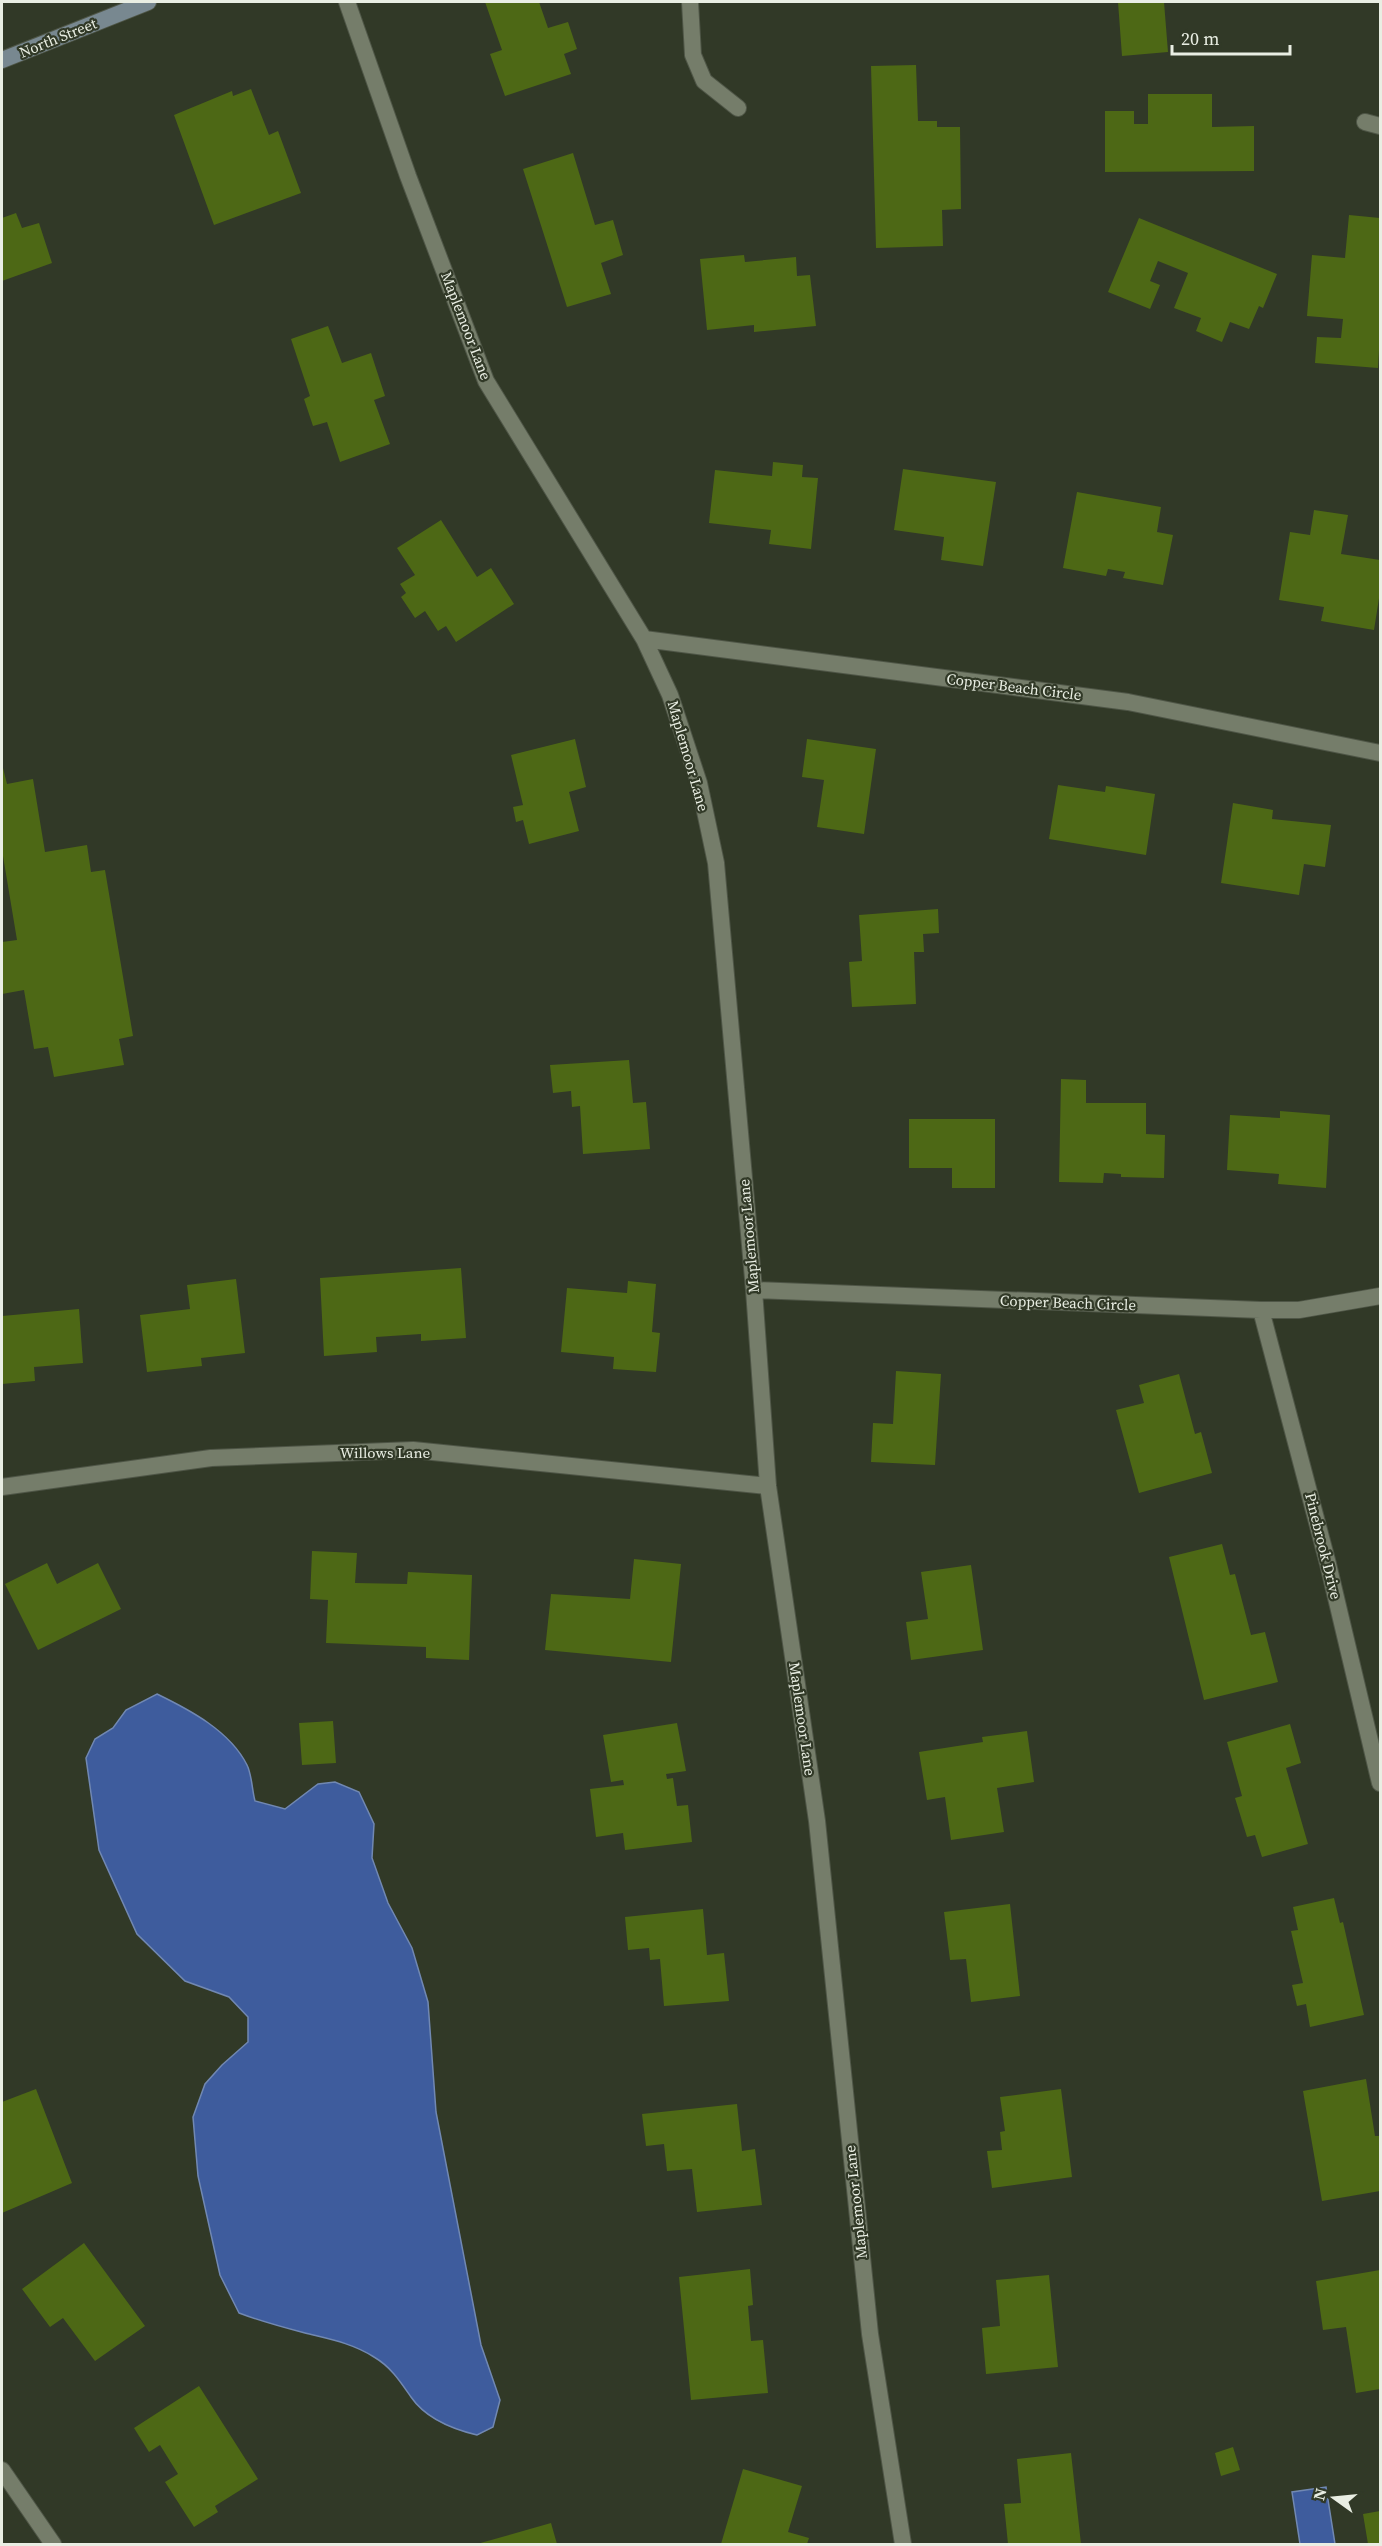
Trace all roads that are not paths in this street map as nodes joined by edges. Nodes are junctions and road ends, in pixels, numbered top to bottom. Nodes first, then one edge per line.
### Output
1 (148, 2) edge
2 (346, 2) edge
3 (690, 2) edge
4 (2, 60) edge
5 (738, 108) dead end
6 (644, 639) junction
7 (1380, 753) edge
8 (754, 1290) junction
9 (1380, 1296) edge
10 (1261, 1310) junction
11 (768, 1486) junction
12 (2, 1488) edge
13 (1380, 1783) edge
14 (2, 2470) edge
15 (53, 2544) edge
16 (903, 2544) edge

1 - 4 main road, North Street
2 - 6 street, Maplemoor Lane
3 - 5 street
6 - 7 street, Copper Beach Circle
6 - 8 street, Maplemoor Lane
8 - 10 street, Copper Beach Circle
8 - 11 street, Maplemoor Lane
9 - 10 street, Copper Beach Circle
10 - 13 street, Pinebrook Drive
11 - 12 street, Willows Lane
11 - 16 street, Maplemoor Lane
14 - 15 street

